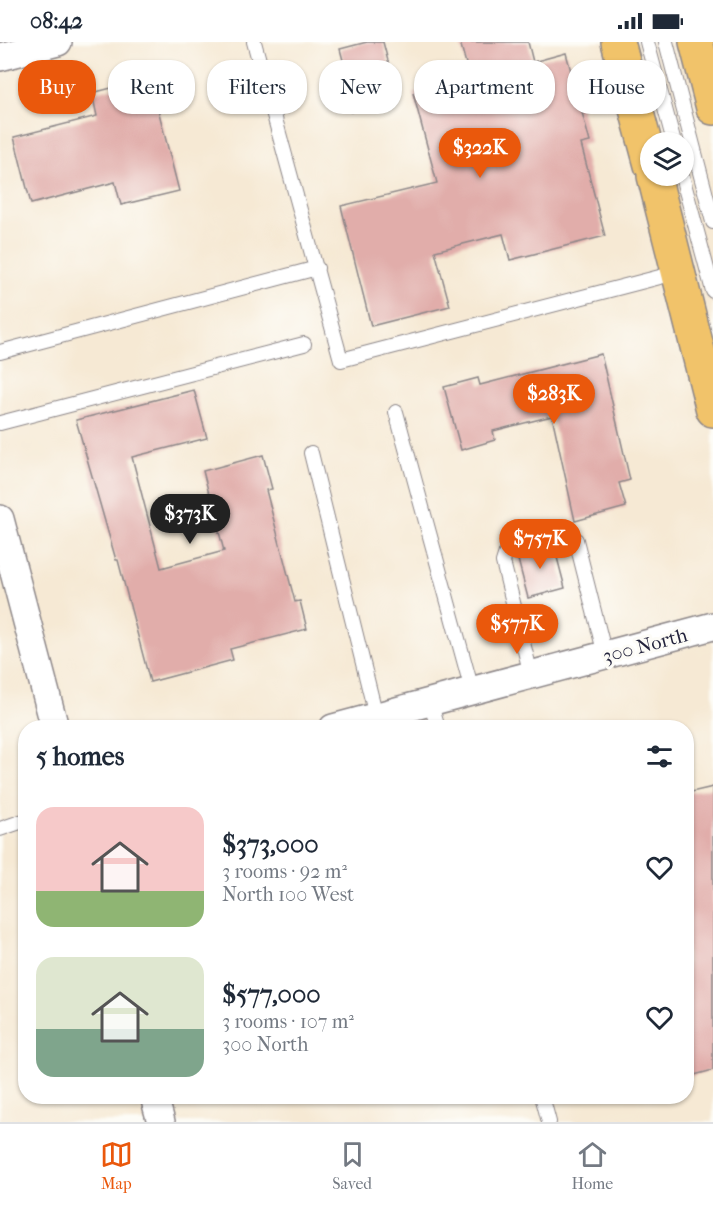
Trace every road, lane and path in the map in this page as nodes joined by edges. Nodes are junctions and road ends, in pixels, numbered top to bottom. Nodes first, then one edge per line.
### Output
1 (58, 42) edge
2 (254, 42) edge
3 (618, 42) edge
4 (647, 42) edge
5 (666, 42) edge
6 (696, 42) edge
7 (0, 57) edge
8 (713, 108) edge
9 (642, 132) edge
10 (671, 132) edge
11 (657, 186) edge
12 (685, 186) edge
13 (713, 222) edge
14 (317, 268) junction
15 (679, 272) junction
16 (713, 291) edge
17 (304, 344) dead end
18 (0, 352) edge
19 (713, 410) edge
20 (396, 412) dead end
21 (0, 423) edge
22 (311, 453) dead end
23 (0, 519) edge
24 (713, 626) edge
25 (605, 655) junction
26 (531, 675) junction
27 (472, 690) junction
28 (430, 702) junction
29 (376, 716) junction
30 (53, 720) edge
31 (362, 720) edge
32 (436, 720) edge
33 (18, 823) edge
34 (0, 830) edge
35 (156, 1104) edge
36 (544, 1104) edge
37 (161, 1122) edge
38 (549, 1122) edge

1 - 7 street
2 - 14 lane
3 - 9 highway
4 - 10 lane
5 - 13 lane
6 - 8 highway
11 - 15 highway
12 - 16 lane
14 - 15 lane
14 - 18 lane
15 - 19 highway
17 - 21 lane
20 - 27 lane
22 - 29 lane
23 - 30 street
24 - 25 street, 300 North
25 - 26 street, 300 North
25 - 26 lane
26 - 27 street, 300 North
27 - 28 street, 300 North
28 - 29 street, 300 North
28 - 32 lane
29 - 31 street, 300 North
33 - 34 lane
35 - 37 street
36 - 38 lane

